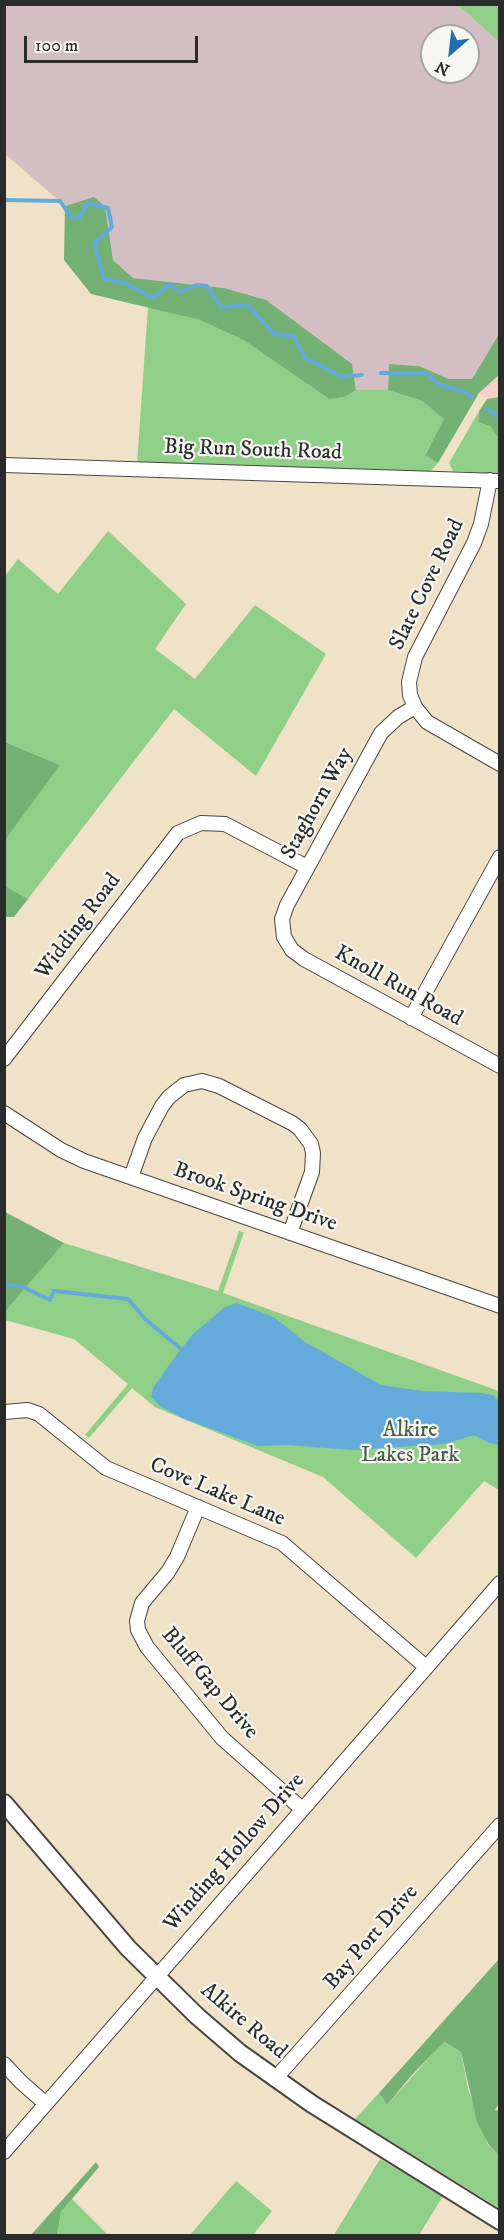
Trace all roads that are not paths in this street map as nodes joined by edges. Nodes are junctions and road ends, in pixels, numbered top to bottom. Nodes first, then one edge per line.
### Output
1 (4, 465) edge
2 (495, 481) edge
3 (415, 707) junction
4 (500, 764) edge
5 (500, 857) edge
6 (307, 867) junction
7 (284, 937) joint
8 (411, 1018) junction
9 (4, 1059) edge
10 (500, 1066) edge
11 (4, 1113) edge
12 (131, 1177) junction
13 (290, 1233) junction
14 (500, 1306) edge
15 (4, 1413) edge
16 (198, 1507) junction
17 (500, 1583) edge
18 (426, 1667) junction
19 (4, 1803) edge
20 (302, 1809) junction
21 (500, 1825) edge
22 (156, 1976) junction
23 (4, 2064) edge
24 (275, 2079) junction
25 (46, 2104) junction
26 (4, 2152) edge
27 (500, 2221) edge

1 - 2 street, Big Run South Road
2 - 3 street, Slate Cove Road
3 - 4 street
3 - 6 street, Staghorn Way
5 - 8 street
6 - 7 street, Staghorn Way
6 - 9 street, Widding Road
7 - 8 street, Knoll Run Road
8 - 10 street, Knoll Run Road
11 - 12 street, Brook Spring Drive
12 - 13 street, Brook Spring Drive
12 - 13 street
13 - 14 street, Brook Spring Drive
15 - 16 street, Cove Lake Lane
16 - 18 street, Cove Lake Lane
16 - 20 street, Bluff Gap Drive
17 - 18 street, Winding Hollow Drive
18 - 20 street, Winding Hollow Drive
19 - 22 main road, Alkire Road
20 - 22 street, Winding Hollow Drive
21 - 24 street, Bay Port Drive
22 - 24 main road, Alkire Road
22 - 25 street, Winding Hollow Drive
23 - 25 street
24 - 27 main road, Alkire Road
25 - 26 street, Winding Hollow Drive

